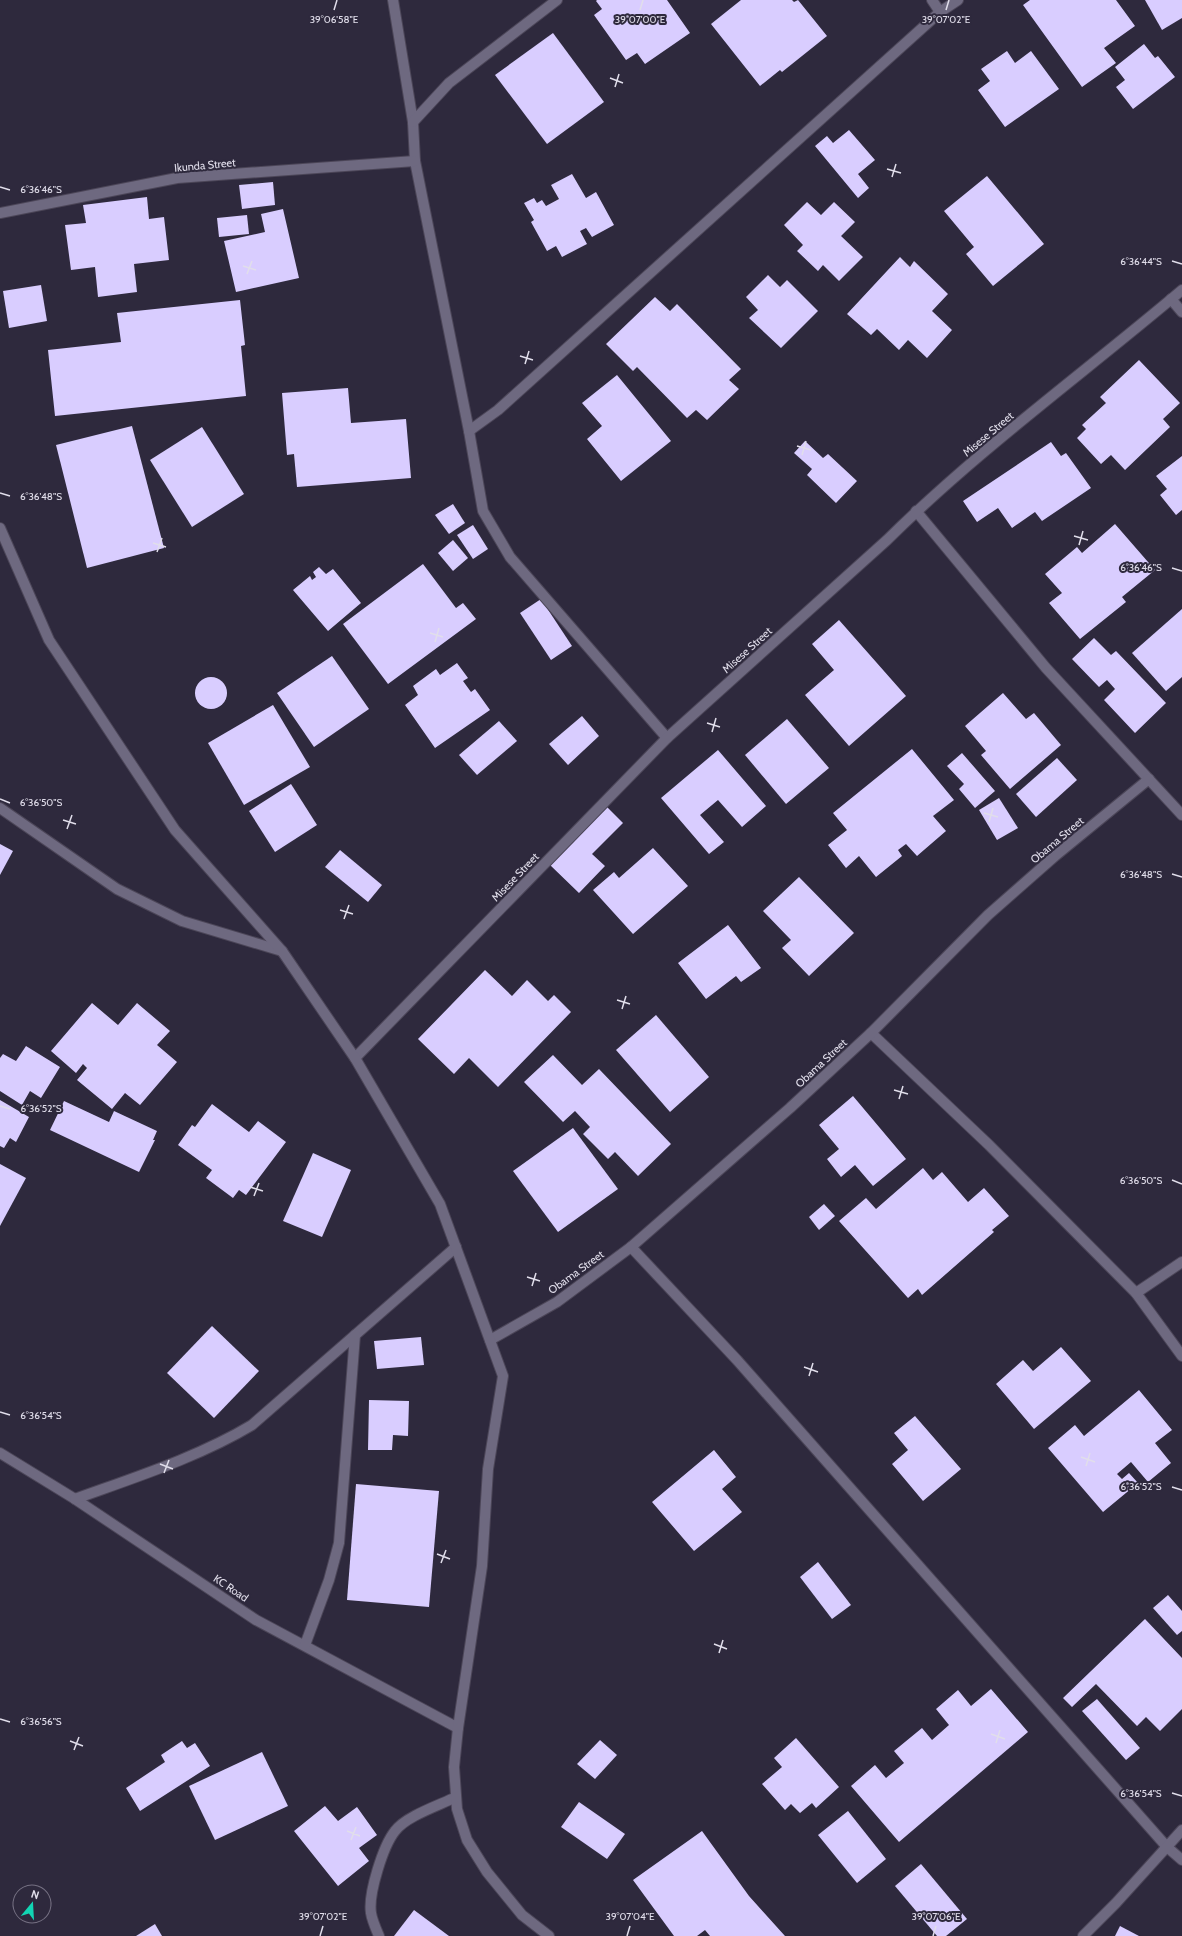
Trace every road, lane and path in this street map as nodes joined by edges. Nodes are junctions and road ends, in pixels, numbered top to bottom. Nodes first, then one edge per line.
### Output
1 (393, 0) edge
2 (557, 0) edge
3 (932, 0) edge
4 (958, 0) edge
5 (940, 12) junction
6 (413, 122) junction
7 (415, 161) junction
8 (0, 213) edge
9 (1182, 290) edge
10 (1171, 299) junction
11 (1182, 312) edge
12 (469, 431) junction
13 (916, 511) junction
14 (0, 528) edge
15 (667, 738) junction
16 (1149, 779) junction
17 (0, 808) edge
18 (1182, 815) edge
19 (282, 951) junction
20 (871, 1033) junction
21 (355, 1058) junction
22 (456, 1247) junction
23 (631, 1247) junction
24 (1182, 1262) edge
25 (1136, 1293) junction
26 (355, 1335) junction
27 (490, 1340) junction
28 (1182, 1356) edge
29 (0, 1453) edge
30 (75, 1498) junction
31 (305, 1645) junction
32 (458, 1728) junction
33 (456, 1797) junction
34 (1182, 1830) edge
35 (1167, 1846) junction
36 (1182, 1860) edge
37 (378, 1936) edge
38 (549, 1936) edge
39 (1083, 1936) edge

1 - 6 street
2 - 6 street
3 - 5 street
4 - 5 street
5 - 12 street
6 - 7 street
7 - 8 street, Ikunda Street
7 - 12 street
9 - 10 street, Misese Street
10 - 11 street
10 - 13 street, Misese Street
12 - 15 street
13 - 15 street, Misese Street
13 - 16 street
14 - 19 street
15 - 21 street, Misese Street
16 - 18 street
16 - 20 street, Obama Street
17 - 19 street
19 - 21 street
20 - 23 street, Obama Street
20 - 25 street
21 - 22 street
22 - 26 street
22 - 27 street
23 - 27 street, Obama Street
23 - 35 street
24 - 25 street
25 - 28 street
26 - 30 street
26 - 31 street
27 - 32 street
29 - 30 street, KC Road
30 - 31 street, KC Road
31 - 32 street, KC Road
32 - 33 street
33 - 37 street
33 - 38 street
34 - 35 street
35 - 36 street
35 - 39 street

